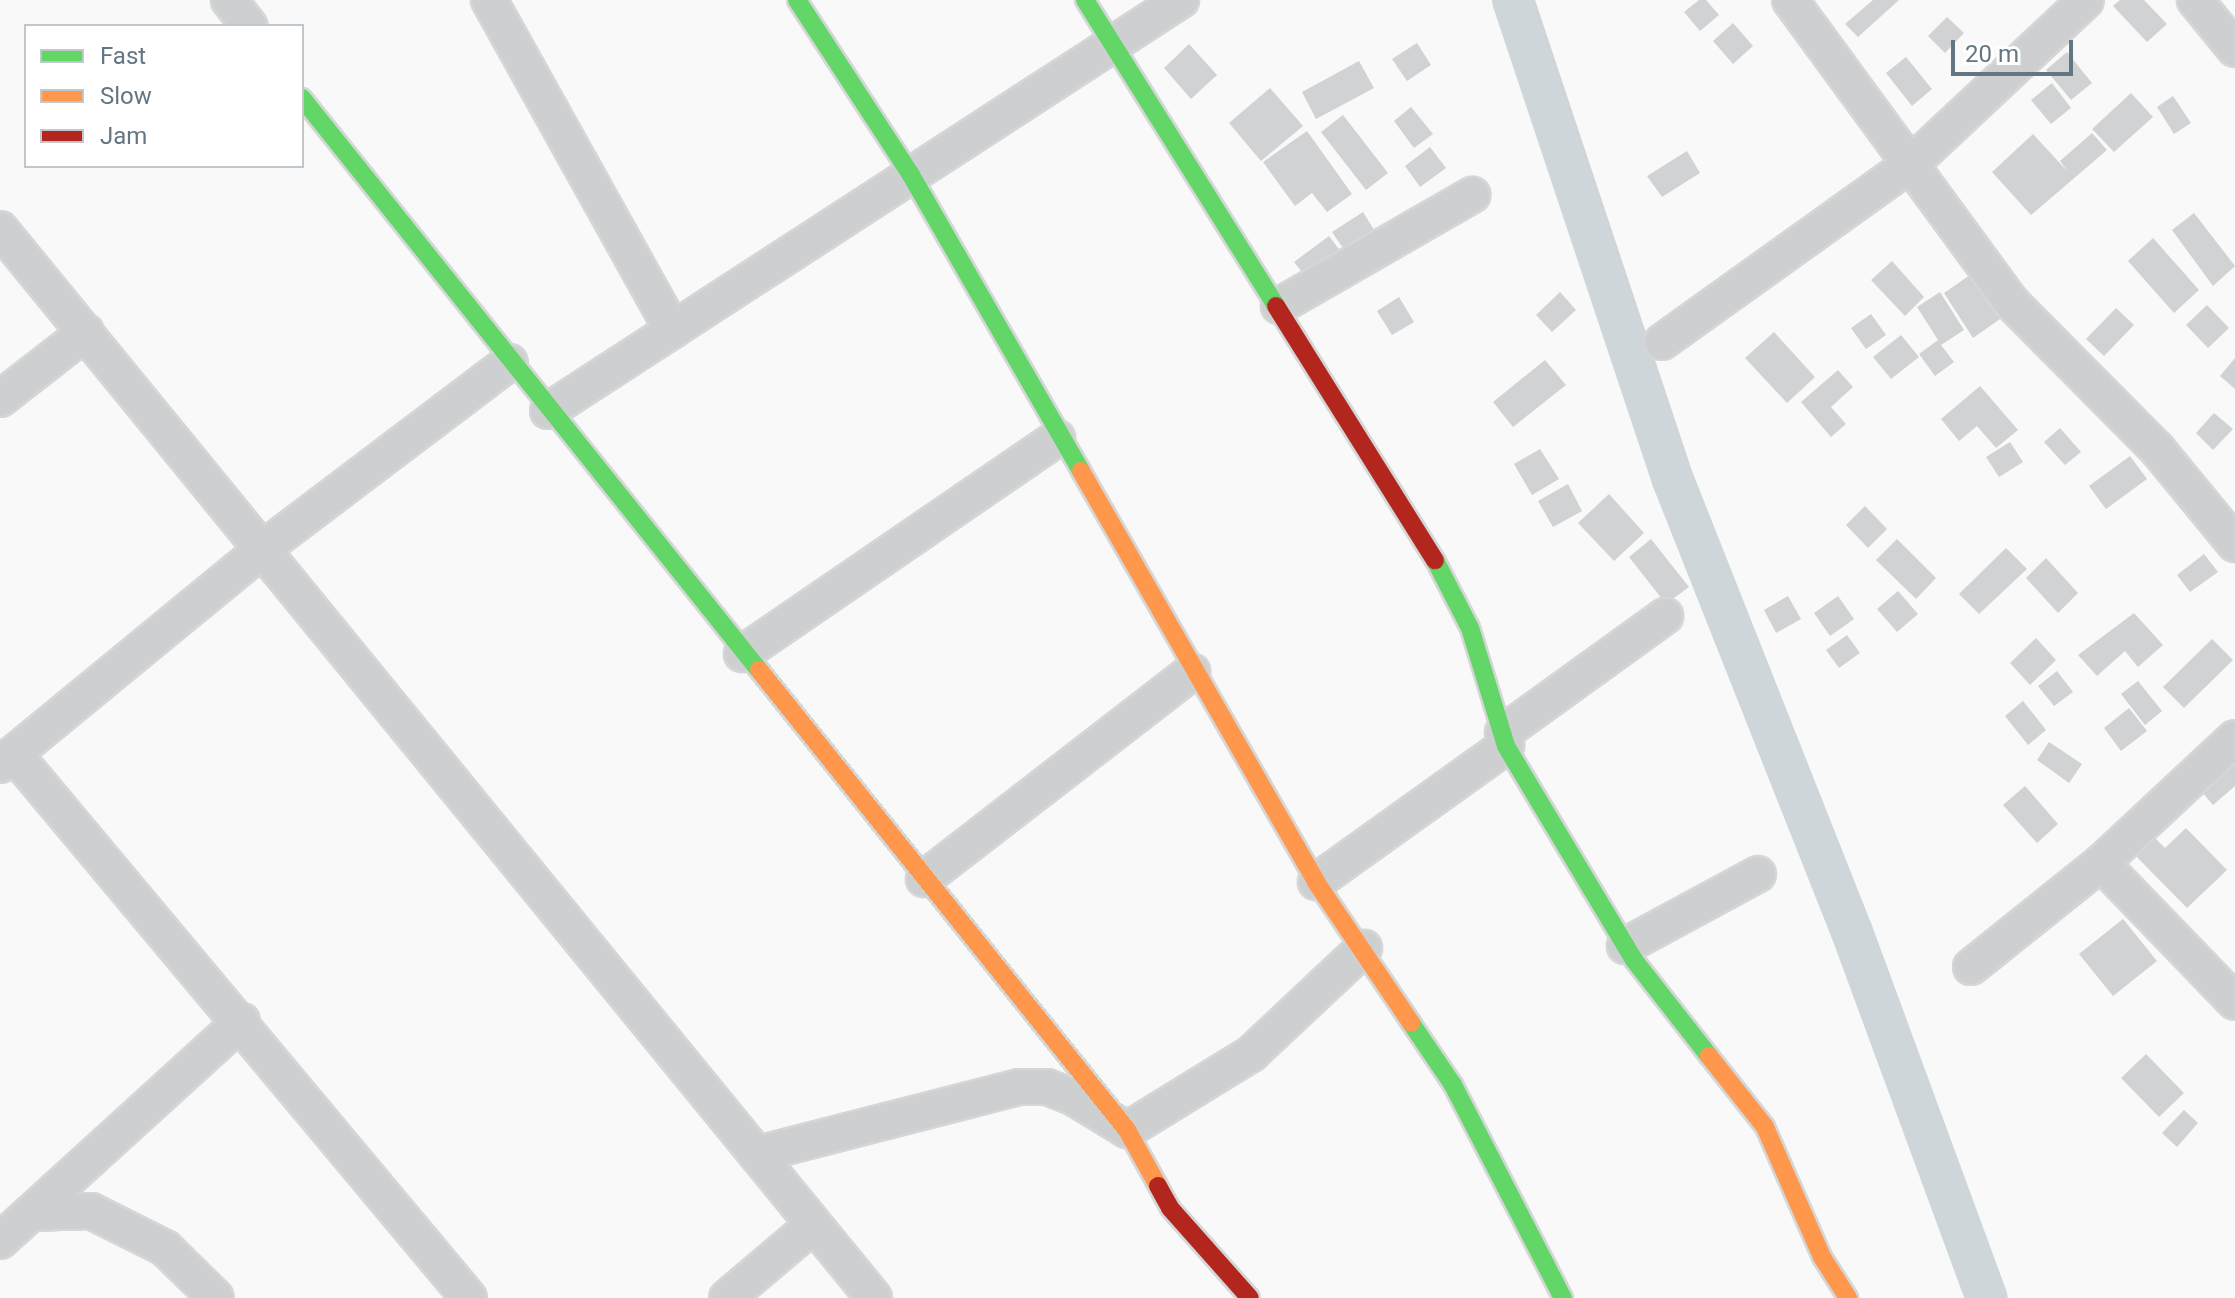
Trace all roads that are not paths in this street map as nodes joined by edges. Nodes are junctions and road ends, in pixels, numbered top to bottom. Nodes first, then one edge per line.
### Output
1 (229, 0) edge
2 (489, 0) edge
3 (797, 0) edge
4 (1085, 0) edge
5 (1181, 0) edge
6 (1790, 0) edge
7 (2086, 0) edge
8 (2195, 0) edge
9 (247, 24) edge
10 (1111, 45) junction
11 (2235, 49) edge
12 (304, 101) edge
13 (1912, 163) junction
14 (911, 175) junction
15 (1472, 195) dead end
16 (0, 229) edge
17 (1279, 306) junction
18 (673, 330) junction
19 (86, 332) junction
20 (1662, 342) dead end
21 (510, 362) junction
22 (0, 399) edge
23 (548, 411) junction
24 (1057, 438) junction
25 (2235, 544) edge
26 (264, 548) junction
27 (1665, 616) dead end
28 (742, 654) junction
29 (1192, 672) junction
30 (2235, 738) edge
31 (1504, 739) junction
32 (7, 760) edge
33 (2101, 863) junction
34 (1758, 874) dead end
35 (924, 879) junction
36 (1316, 882) junction
37 (1625, 946) junction
38 (1364, 948) junction
39 (1971, 967) dead end
40 (2235, 1002) edge
41 (242, 1021) junction
42 (1127, 1130) junction
43 (758, 1154) junction
44 (31, 1213) junction
45 (813, 1225) junction
46 (0, 1241) edge
47 (216, 1298) edge
48 (469, 1298) edge
49 (727, 1298) edge
50 (874, 1298) edge
51 (1250, 1298) edge
52 (1563, 1298) edge
53 (1848, 1298) edge

1 - 9 street
2 - 18 street
3 - 14 street
4 - 10 street
5 - 10 street
6 - 13 street
7 - 13 street
8 - 11 street
10 - 14 street
10 - 17 street
12 - 21 street
13 - 20 street
13 - 25 street
14 - 18 street
14 - 24 street
15 - 17 street
16 - 19 street
17 - 31 street
18 - 23 street
19 - 22 street
19 - 26 street
21 - 23 street
21 - 26 street
23 - 28 street
24 - 28 street
24 - 29 street
26 - 32 street
26 - 43 street
27 - 31 street
28 - 35 street
29 - 35 street
29 - 36 street
30 - 33 street
31 - 36 street
31 - 37 street
32 - 41 street
33 - 39 street
33 - 40 street
34 - 37 street
35 - 42 street
36 - 38 street
37 - 53 street
38 - 42 street
38 - 52 street
41 - 44 street
41 - 48 street
42 - 43 street
42 - 51 street
43 - 45 street
44 - 46 street
44 - 47 street
45 - 49 street
45 - 50 street

